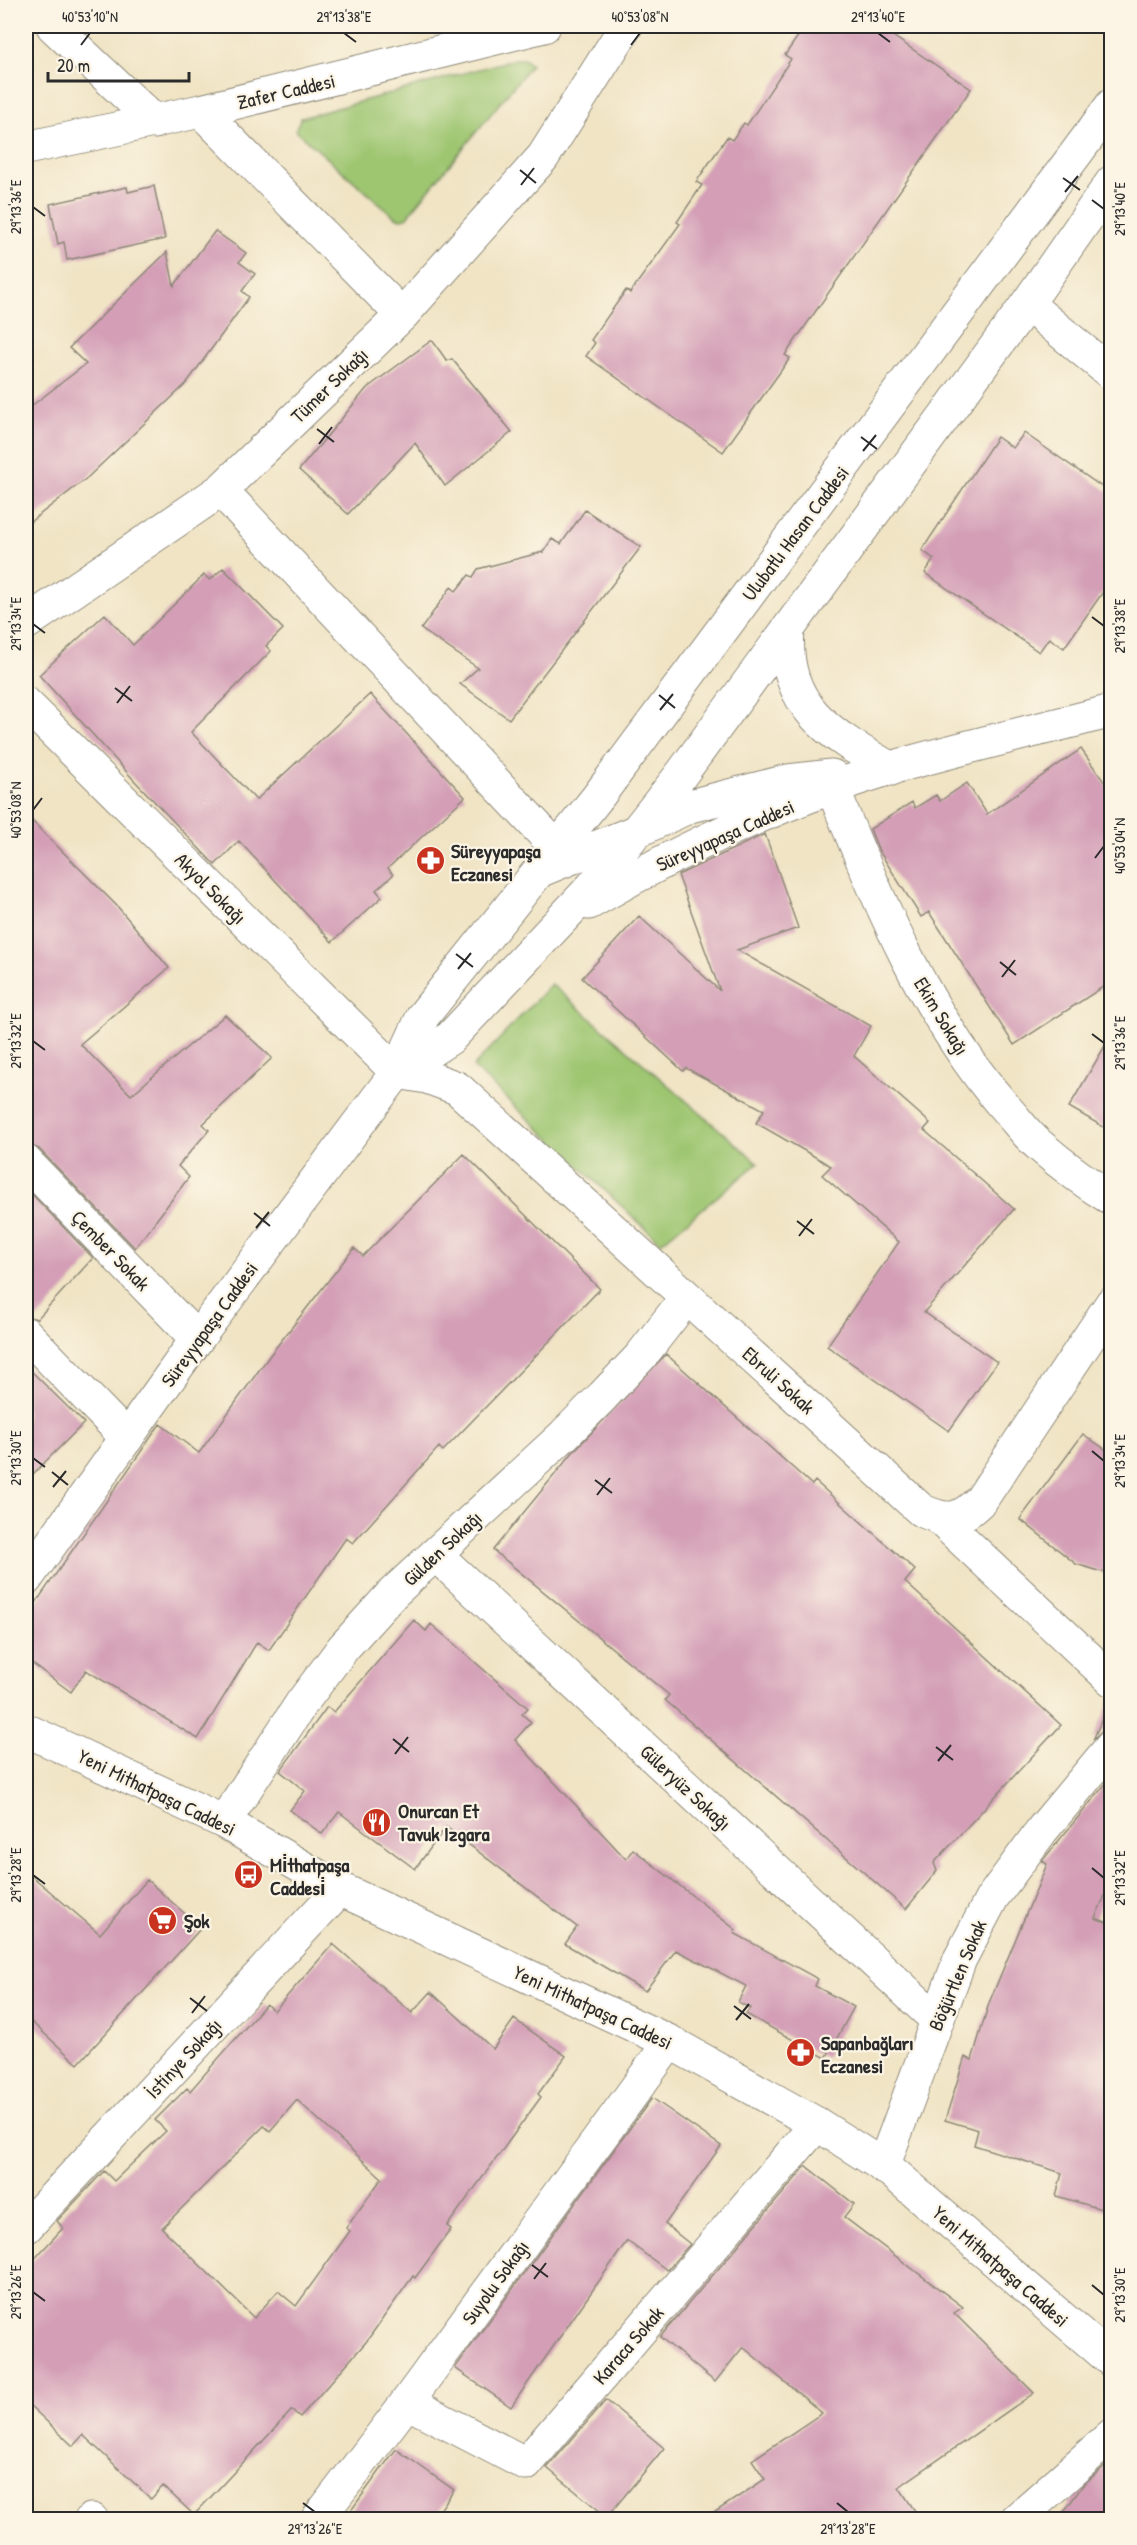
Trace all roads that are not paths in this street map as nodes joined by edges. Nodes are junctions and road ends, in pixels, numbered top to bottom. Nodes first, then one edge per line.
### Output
1 (53, 26) edge
2 (544, 26) edge
3 (626, 26) edge
4 (1112, 105) edge
5 (201, 111) junction
6 (155, 122) junction
7 (26, 148) edge
8 (1112, 182) edge
9 (1027, 304) junction
10 (402, 315) junction
11 (1112, 374) edge
12 (221, 490) junction
13 (26, 623) edge
14 (789, 628) junction
15 (26, 704) edge
16 (1112, 711) edge
17 (891, 769) junction
18 (833, 789) junction
19 (637, 831) junction
20 (548, 860) junction
21 (566, 917) junction
22 (397, 1072) junction
23 (26, 1162) edge
24 (1112, 1199) edge
25 (687, 1297) junction
26 (1112, 1303) edge
27 (26, 1334) edge
28 (197, 1339) junction
29 (126, 1438) junction
30 (939, 1518) junction
31 (435, 1554) junction
32 (26, 1579) edge
33 (1112, 1680) edge
34 (26, 1730) edge
35 (1112, 1746) edge
36 (224, 1822) junction
37 (340, 1890) junction
38 (937, 2020) junction
39 (670, 2042) junction
40 (817, 2124) junction
41 (883, 2167) junction
42 (26, 2227) edge
43 (1112, 2361) edge
44 (407, 2402) junction
45 (1112, 2435) edge
46 (317, 2520) edge
47 (1016, 2520) edge

1 - 6 street
2 - 5 street, Zafer Caddesi
3 - 10 street, Tümer Sokağı
4 - 20 street, Ulubatlı Hasan Caddesi
5 - 6 street, Zafer Caddesi
5 - 10 street
6 - 7 street, Zafer Caddesi
8 - 9 street
9 - 11 street
9 - 14 street
10 - 12 street, Tümer Sokağı
12 - 13 street, Tümer Sokağı
12 - 20 street
14 - 17 street
14 - 19 street
15 - 22 street, Akyol Sokağı
16 - 17 street, Süreyyapaşa Caddesi
17 - 18 street, Süreyyapaşa Caddesi
17 - 19 street, Süreyyapaşa Caddesi
18 - 21 street, Süreyyapaşa Caddesi
18 - 24 street, Ekim Sokağı
19 - 20 street, Süreyyapaşa Caddesi
19 - 21 street, Süreyyapaşa Caddesi
20 - 22 street, Süreyyapaşa Caddesi
21 - 22 street, Süreyyapaşa Caddesi
22 - 25 street, Ebruli Sokak
22 - 28 street, Süreyyapaşa Caddesi
23 - 28 street, Çember Sokak
25 - 30 street, Ebruli Sokak
25 - 31 street, Gülden Sokağı
26 - 30 street
27 - 29 street
28 - 29 street, Süreyyapaşa Caddesi
29 - 32 street, Süreyyapaşa Caddesi
30 - 33 street, Ebruli Sokak
31 - 36 street, Gülden Sokağı
31 - 38 street, Güleryüz Sokağı
34 - 36 street, Yeni Mithatpaşa Caddesi
35 - 38 street, Böğürtlen Sokak
36 - 37 street, Yeni Mithatpaşa Caddesi
37 - 39 street, Yeni Mithatpaşa Caddesi
37 - 42 street, İstinye Sokağı
38 - 41 street, Böğürtlen Sokak
39 - 40 street, Yeni Mithatpaşa Caddesi
39 - 44 street, Suyolu Sokağı
40 - 41 street, Yeni Mithatpaşa Caddesi
40 - 44 street, Karaca Sokak
41 - 43 street, Yeni Mithatpaşa Caddesi
44 - 46 street, Suyolu Sokağı
45 - 47 street

